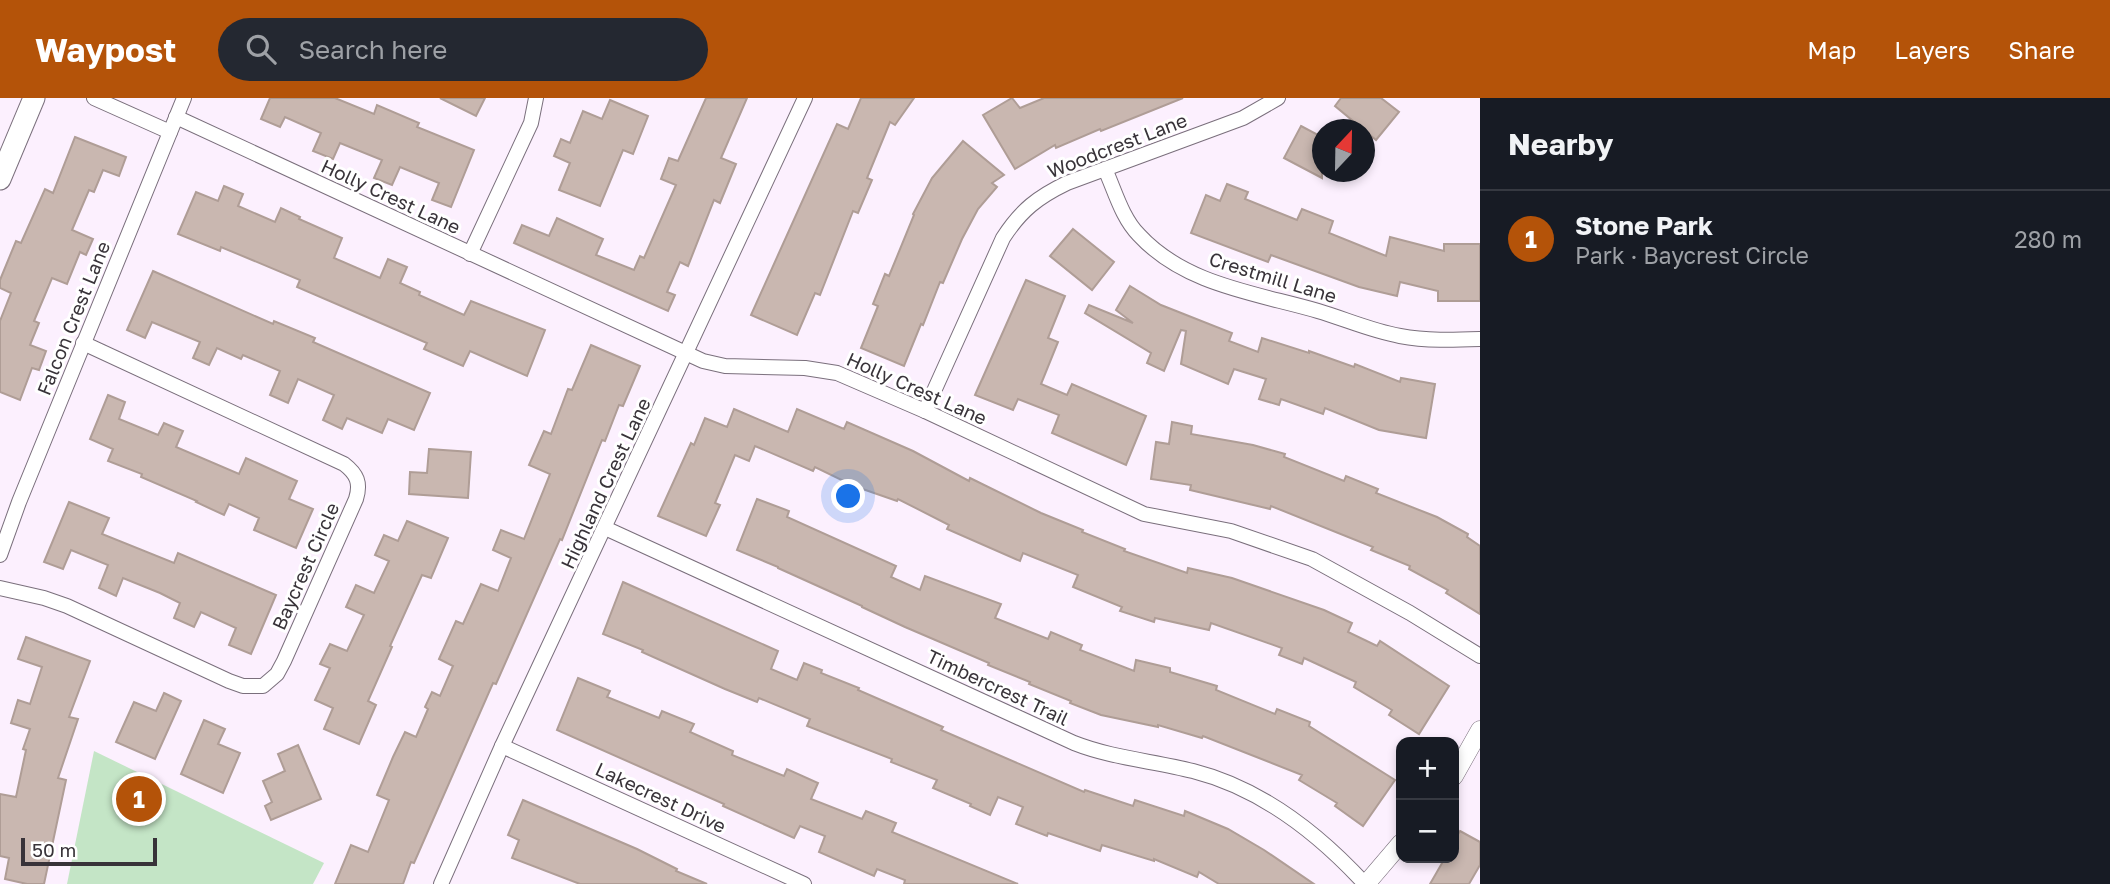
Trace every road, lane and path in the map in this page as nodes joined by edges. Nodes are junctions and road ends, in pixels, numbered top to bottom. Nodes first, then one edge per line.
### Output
1 (34, 98) edge
2 (94, 98) edge
3 (183, 98) edge
4 (536, 98) edge
5 (805, 98) edge
6 (1278, 98) edge
7 (176, 117) junction
8 (170, 132) junction
9 (1105, 169) junction
10 (0, 178) edge
11 (470, 254) junction
12 (1480, 339) edge
13 (83, 343) junction
14 (687, 354) junction
15 (925, 411) junction
16 (605, 528) junction
17 (0, 555) edge
18 (0, 588) edge
19 (1480, 656) edge
20 (1480, 730) edge
21 (502, 746) junction
22 (1459, 767) edge
23 (1396, 848) edge
24 (441, 884) edge
25 (804, 884) edge
26 (1365, 884) edge

1 - 10 main road
2 - 8 street
3 - 7 street, Falcon Crest Lane
4 - 11 street
5 - 14 street, Highland Crest Lane
6 - 9 street, Woodcrest Lane
7 - 8 street, Falcon Crest Lane
7 - 11 street, Holly Crest Lane
8 - 13 street, Falcon Crest Lane
9 - 12 street, Crestmill Lane
9 - 15 street, Woodcrest Lane
11 - 14 street, Holly Crest Lane
13 - 17 street, Falcon Crest Lane
13 - 18 street, Baycrest Circle
14 - 15 street, Holly Crest Lane
14 - 16 street, Highland Crest Lane
15 - 19 street, Holly Crest Lane
16 - 21 street, Highland Crest Lane
16 - 26 street, Timbercrest Trail
20 - 22 street
21 - 24 street, Highland Crest Lane
21 - 25 street, Lakecrest Drive
23 - 26 street

